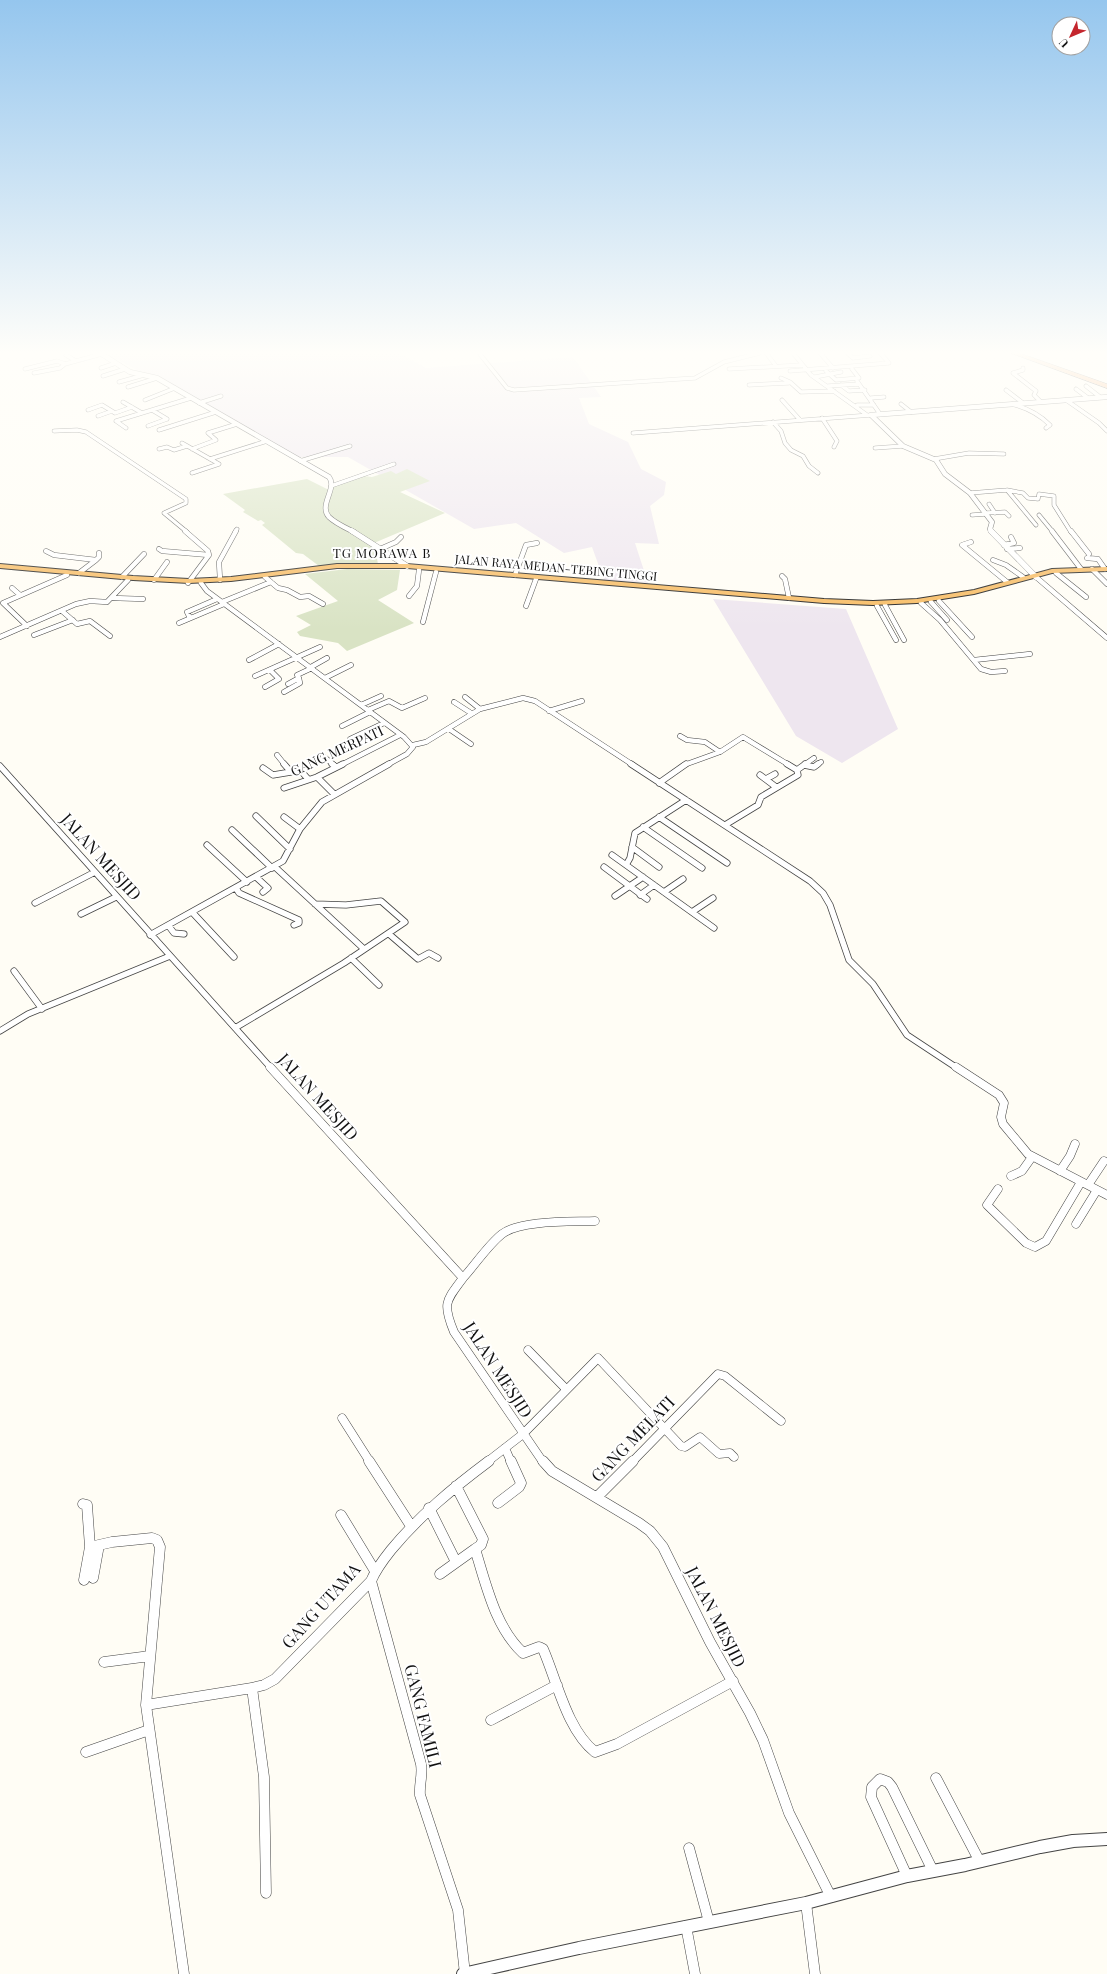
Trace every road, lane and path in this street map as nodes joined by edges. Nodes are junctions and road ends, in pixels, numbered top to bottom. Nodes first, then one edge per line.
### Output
1 (106, 445) edge
2 (202, 445) edge
3 (243, 445) edge
4 (255, 445) edge
5 (274, 445) edge
6 (787, 445) edge
7 (187, 446) joint
8 (350, 446) dead end
9 (903, 446) joint
10 (247, 448) junction
11 (875, 448) dead end
12 (159, 449) dead end
13 (192, 449) junction
14 (1004, 454) dead end
15 (934, 458) junction
16 (210, 459) junction
17 (300, 461) junction
18 (394, 464) dead end
19 (192, 473) dead end
20 (818, 473) dead end
21 (331, 486) junction
22 (1007, 490) junction
23 (970, 493) junction
24 (989, 504) dead end
25 (995, 513) junction
26 (986, 514) junction
27 (1039, 514) dead end
28 (972, 515) dead end
29 (1009, 516) dead end
30 (1036, 525) dead end
31 (237, 529) dead end
32 (401, 537) dead end
33 (1011, 537) dead end
34 (971, 542) dead end
35 (537, 543) dead end
36 (1006, 547) junction
37 (1020, 548) dead end
38 (159, 549) dead end
39 (380, 549) junction
40 (46, 551) dead end
41 (99, 552) dead end
42 (144, 554) dead end
43 (1089, 554) dead end
44 (208, 555) junction
45 (1087, 558) dead end
46 (96, 560) junction
47 (993, 560) dead end
48 (167, 562) dead end
49 (0, 566) edge
50 (406, 566) junction
51 (10, 568) junction
52 (0, 569) edge
53 (1081, 569) junction
54 (420, 570) junction
55 (1092, 570) junction
56 (1106, 570) edge
57 (436, 572) junction
58 (79, 573) junction
59 (1056, 573) junction
60 (67, 575) junction
61 (515, 575) junction
62 (782, 576) dead end
63 (1035, 576) junction
64 (265, 577) junction
65 (1023, 578) junction
66 (125, 579) junction
67 (536, 579) junction
68 (154, 580) junction
69 (220, 580) junction
70 (189, 582) junction
71 (271, 582) junction
72 (1007, 582) junction
73 (201, 583) junction
74 (1107, 584) edge
75 (12, 588) dead end
76 (20, 595) junction
77 (409, 596) dead end
78 (1086, 597) dead end
79 (112, 598) junction
80 (789, 598) junction
81 (143, 599) dead end
82 (1, 601) edge
83 (939, 601) junction
84 (221, 602) junction
85 (931, 602) junction
86 (921, 603) junction
87 (323, 604) dead end
88 (885, 605) junction
89 (526, 606) dead end
90 (877, 606) junction
91 (62, 611) junction
92 (189, 616) junction
93 (180, 617) dead end
94 (73, 620) junction
95 (947, 620) dead end
96 (423, 622) dead end
97 (179, 624) dead end
98 (27, 626) junction
99 (34, 636) dead end
100 (110, 636) dead end
101 (0, 637) edge
102 (972, 637) dead end
103 (1107, 638) edge
104 (896, 640) dead end
105 (904, 640) dead end
106 (279, 644) junction
107 (320, 646) dead end
108 (1030, 654) dead end
109 (297, 657) junction
110 (327, 658) dead end
111 (249, 660) dead end
112 (974, 660) junction
113 (351, 665) dead end
114 (311, 668) junction
115 (270, 670) junction
116 (1005, 671) dead end
117 (255, 676) dead end
118 (299, 678) junction
119 (325, 678) junction
120 (288, 684) dead end
121 (265, 687) dead end
122 (284, 692) dead end
123 (381, 696) dead end
124 (465, 697) dead end
125 (424, 698) dead end
126 (582, 701) dead end
127 (454, 702) dead end
128 (362, 705) junction
129 (480, 709) junction
130 (369, 711) junction
131 (550, 711) junction
132 (471, 713) junction
133 (384, 723) junction
134 (342, 726) dead end
135 (449, 729) junction
136 (400, 735) junction
137 (680, 736) dead end
138 (351, 744) dead end
139 (470, 744) dead end
140 (412, 745) junction
141 (720, 752) junction
142 (277, 755) dead end
143 (323, 756) dead end
144 (814, 758) dead end
145 (821, 762) dead end
146 (804, 765) junction
147 (0, 766) edge
148 (336, 767) junction
149 (263, 768) dead end
150 (797, 770) junction
151 (291, 772) junction
152 (776, 774) dead end
153 (760, 775) dead end
154 (317, 777) junction
155 (766, 779) junction
156 (308, 780) junction
157 (659, 782) junction
158 (776, 787) junction
159 (284, 788) dead end
160 (334, 794) junction
161 (686, 800) junction
162 (256, 816) dead end
163 (284, 817) dead end
164 (659, 817) junction
165 (725, 825) junction
166 (643, 827) junction
167 (232, 830) dead end
168 (300, 830) junction
169 (207, 845) dead end
170 (632, 848) junction
171 (290, 849) junction
172 (612, 855) dead end
173 (727, 863) dead end
174 (626, 865) junction
175 (659, 867) dead end
176 (273, 868) junction
177 (604, 868) dead end
178 (702, 868) dead end
179 (95, 872) junction
180 (256, 877) junction
181 (643, 877) junction
182 (682, 879) dead end
183 (247, 882) junction
184 (654, 885) junction
185 (630, 887) junction
186 (236, 888) junction
187 (263, 892) dead end
188 (664, 892) junction
189 (640, 894) junction
190 (116, 896) junction
191 (615, 896) dead end
192 (713, 898) dead end
193 (647, 899) dead end
194 (35, 903) dead end
195 (315, 904) junction
196 (192, 912) junction
197 (692, 912) junction
198 (81, 914) dead end
199 (168, 925) junction
200 (294, 925) dead end
201 (714, 928) dead end
202 (184, 934) dead end
203 (389, 934) junction
204 (150, 935) junction
205 (364, 949) junction
206 (170, 956) junction
207 (234, 957) dead end
208 (351, 958) junction
209 (438, 958) dead end
210 (14, 971) dead end
211 (379, 985) dead end
212 (42, 1009) junction
213 (235, 1028) junction
214 (0, 1030) edge
215 (1075, 1144) dead end
216 (1032, 1156) junction
217 (1104, 1160) dead end
218 (1060, 1171) junction
219 (1011, 1176) dead end
220 (1084, 1184) junction
221 (998, 1189) dead end
222 (1097, 1190) junction
223 (1107, 1194) edge
224 (595, 1221) dead end
225 (1076, 1224) dead end
226 (463, 1278) junction
227 (528, 1350) dead end
228 (566, 1389) junction
229 (342, 1418) dead end
230 (781, 1422) dead end
231 (664, 1429) junction
232 (523, 1434) junction
233 (505, 1448) junction
234 (734, 1457) dead end
235 (456, 1486) junction
236 (597, 1497) junction
237 (498, 1503) dead end
238 (83, 1504) dead end
239 (429, 1508) junction
240 (341, 1515) dead end
241 (411, 1526) junction
242 (94, 1546) junction
243 (475, 1549) junction
244 (456, 1562) junction
245 (440, 1574) dead end
246 (373, 1576) junction
247 (93, 1578) dead end
248 (84, 1580) dead end
249 (150, 1656) junction
250 (104, 1662) dead end
251 (733, 1681) junction
252 (557, 1685) junction
253 (252, 1688) junction
254 (146, 1705) junction
255 (491, 1720) dead end
256 (149, 1730) junction
257 (86, 1752) dead end
258 (936, 1778) dead end
259 (1107, 1839) edge
260 (688, 1848) dead end
261 (980, 1862) junction
262 (933, 1871) junction
263 (907, 1876) junction
264 (266, 1893) dead end
265 (831, 1897) junction
266 (806, 1902) junction
267 (709, 1922) junction
268 (686, 1926) junction
269 (469, 1973) edge
270 (184, 1974) edge
271 (695, 1974) edge
272 (815, 1974) edge

1 - 44 street
2 - 13 street
3 - 10 street
4 - 10 street
5 - 17 street
6 - 20 street
7 - 12 street
7 - 13 street
8 - 17 street
9 - 11 street
9 - 15 street
10 - 16 street
13 - 16 street
14 - 15 street
15 - 23 street
16 - 19 street
17 - 21 street
18 - 21 street
21 - 39 street
22 - 23 street
22 - 30 street
22 - 43 street
23 - 26 street
24 - 25 street
25 - 26 street
25 - 29 street
26 - 28 street
26 - 36 street
27 - 53 street
31 - 69 street
32 - 39 street
33 - 36 street
34 - 72 street
35 - 61 street
36 - 37 street
36 - 63 street
38 - 44 street
39 - 50 street
40 - 46 street
41 - 46 street
42 - 66 street
44 - 70 street
45 - 56 street
46 - 58 street
47 - 65 street
48 - 68 street
49 - 51 highway, JALAN RAYA MEDAN-TEBING TINGGI
50 - 61 highway, JALAN RAYA MEDAN-TEBING TINGGI
50 - 69 highway, JALAN RAYA MEDAN-TEBING TINGGI
51 - 52 highway, JALAN RAYA MEDAN-TEBING TINGGI
51 - 58 highway, JALAN RAYA MEDAN-TEBING TINGGI
51 - 60 highway, JALAN RAYA MEDAN-TEBING TINGGI
53 - 55 highway, JALAN RAYA MEDAN-TEBING TINGGI
53 - 63 highway, JALAN RAYA MEDAN-TEBING TINGGI
54 - 57 highway, JALAN RAYA MEDAN-TEBING TINGGI
54 - 64 highway, JALAN RAYA MEDAN-TEBING TINGGI
54 - 77 street
55 - 56 highway, JALAN RAYA MEDAN-TEBING TINGGI
55 - 59 highway, JALAN RAYA MEDAN-TEBING TINGGI
55 - 74 street
57 - 67 highway, JALAN RAYA MEDAN-TEBING TINGGI
57 - 96 street
58 - 66 highway, JALAN RAYA MEDAN-TEBING TINGGI
59 - 63 highway, JALAN RAYA MEDAN-TEBING TINGGI
59 - 78 street
60 - 66 highway, JALAN RAYA MEDAN-TEBING TINGGI
60 - 76 street
61 - 80 highway, JALAN RAYA MEDAN-TEBING TINGGI
62 - 80 street
63 - 65 highway, JALAN RAYA MEDAN-TEBING TINGGI
63 - 83 highway, JALAN RAYA MEDAN-TEBING TINGGI
63 - 103 street
64 - 71 street
64 - 73 highway, JALAN RAYA MEDAN-TEBING TINGGI
65 - 72 highway, JALAN RAYA MEDAN-TEBING TINGGI
66 - 68 highway, JALAN RAYA MEDAN-TEBING TINGGI
66 - 70 highway, JALAN RAYA MEDAN-TEBING TINGGI
66 - 79 street
67 - 89 street
67 - 90 highway, JALAN RAYA MEDAN-TEBING TINGGI
68 - 70 highway, JALAN RAYA MEDAN-TEBING TINGGI
69 - 70 highway, JALAN RAYA MEDAN-TEBING TINGGI
70 - 73 highway, JALAN RAYA MEDAN-TEBING TINGGI
71 - 84 street
71 - 87 street
72 - 80 highway, JALAN RAYA MEDAN-TEBING TINGGI
73 - 84 street
75 - 76 street
76 - 82 street
79 - 81 street
79 - 91 street
82 - 98 street
83 - 85 highway, JALAN RAYA MEDAN-TEBING TINGGI
83 - 102 street
84 - 92 street
84 - 92 street
84 - 106 street
85 - 86 highway, JALAN RAYA MEDAN-TEBING TINGGI
85 - 95 street
86 - 88 highway, JALAN RAYA MEDAN-TEBING TINGGI
86 - 112 street
88 - 90 highway, JALAN RAYA MEDAN-TEBING TINGGI
88 - 105 street
90 - 104 street
91 - 94 street
91 - 98 street
92 - 93 street
92 - 97 street
94 - 99 street
94 - 100 street
98 - 101 street
106 - 109 street
106 - 111 street
107 - 109 street
108 - 112 street
109 - 114 street
109 - 115 street
110 - 114 street
112 - 116 street
113 - 119 street
114 - 118 street
114 - 119 street
115 - 117 street
115 - 121 street
118 - 120 street
118 - 122 street
119 - 128 street
123 - 128 street
124 - 129 street
125 - 130 street
126 - 131 street
127 - 132 street
128 - 130 street
129 - 131 street
129 - 132 street
130 - 133 street
130 - 134 street
131 - 157 street
132 - 135 street
133 - 136 street
133 - 138 street
135 - 139 street
135 - 140 street
136 - 140 street
136 - 148 street, GANG MERPATI
137 - 141 street
140 - 160 street
141 - 150 street
141 - 157 street
142 - 151 street
143 - 148 street
144 - 146 street
145 - 146 street
146 - 150 street
147 - 179 street, JALAN MESJID
148 - 154 street, GANG MERPATI
149 - 151 street
150 - 158 street
151 - 156 street
152 - 155 street
153 - 155 street
154 - 156 street, GANG MERPATI
154 - 160 street
155 - 158 street
156 - 159 street, GANG MERPATI
157 - 161 street
158 - 165 street
160 - 168 street
161 - 164 street
161 - 165 street
162 - 171 street
163 - 168 street
164 - 166 street
164 - 173 street
165 - 216 street
166 - 170 street
166 - 178 street
167 - 176 street
168 - 171 street
169 - 183 street
170 - 174 street
170 - 175 street
171 - 176 street
172 - 174 street
174 - 181 street
176 - 180 street
176 - 195 street
177 - 185 street
179 - 190 street, JALAN MESJID
179 - 194 street
180 - 183 street
180 - 187 street
181 - 184 street
181 - 185 street
182 - 188 street
183 - 186 street
184 - 188 street
184 - 189 street
185 - 189 street
185 - 191 street
186 - 196 street
186 - 200 street
188 - 197 street
189 - 193 street
190 - 198 street
190 - 204 street, JALAN MESJID
192 - 197 street
195 - 203 street
195 - 205 street
196 - 199 street
196 - 207 street
197 - 201 street
199 - 202 street
199 - 204 street
203 - 205 street
203 - 209 street
204 - 206 street, JALAN MESJID
205 - 208 street
206 - 212 street
206 - 213 street, JALAN MESJID
208 - 211 street
208 - 213 street
210 - 212 street
212 - 214 street
213 - 226 street, JALAN MESJID
215 - 218 street
216 - 218 street
216 - 219 street
217 - 220 street
218 - 220 street
220 - 221 street
220 - 222 street
222 - 223 street
222 - 225 street
224 - 226 street
226 - 232 street, JALAN MESJID
227 - 228 street
228 - 231 street, GANG UTAMA
228 - 232 street, GANG UTAMA
229 - 241 street
230 - 231 street, GANG MELATI
231 - 234 street
231 - 236 street, GANG MELATI
232 - 233 street, GANG UTAMA
232 - 236 street, JALAN MESJID
233 - 235 street, GANG UTAMA
233 - 237 street
235 - 239 street, GANG UTAMA
235 - 243 street
236 - 251 street, JALAN MESJID
238 - 242 street
239 - 241 street, GANG UTAMA
239 - 244 street
240 - 246 street, GANG FAMILI
241 - 246 street, GANG UTAMA
242 - 247 street
242 - 248 street
242 - 249 street
243 - 244 street
243 - 252 street
244 - 245 street
246 - 253 street, GANG UTAMA
246 - 269 street, GANG FAMILI
249 - 250 street
249 - 254 street
251 - 252 street
251 - 265 street, JALAN MESJID
252 - 255 street
253 - 254 street, GANG UTAMA
253 - 264 street
254 - 256 street
256 - 257 street
256 - 270 street
258 - 261 street
259 - 261 street
260 - 267 street
261 - 262 street
262 - 263 street
262 - 263 street
263 - 265 street
265 - 266 street
266 - 267 street
266 - 272 street
267 - 268 street
268 - 269 street
268 - 271 street

